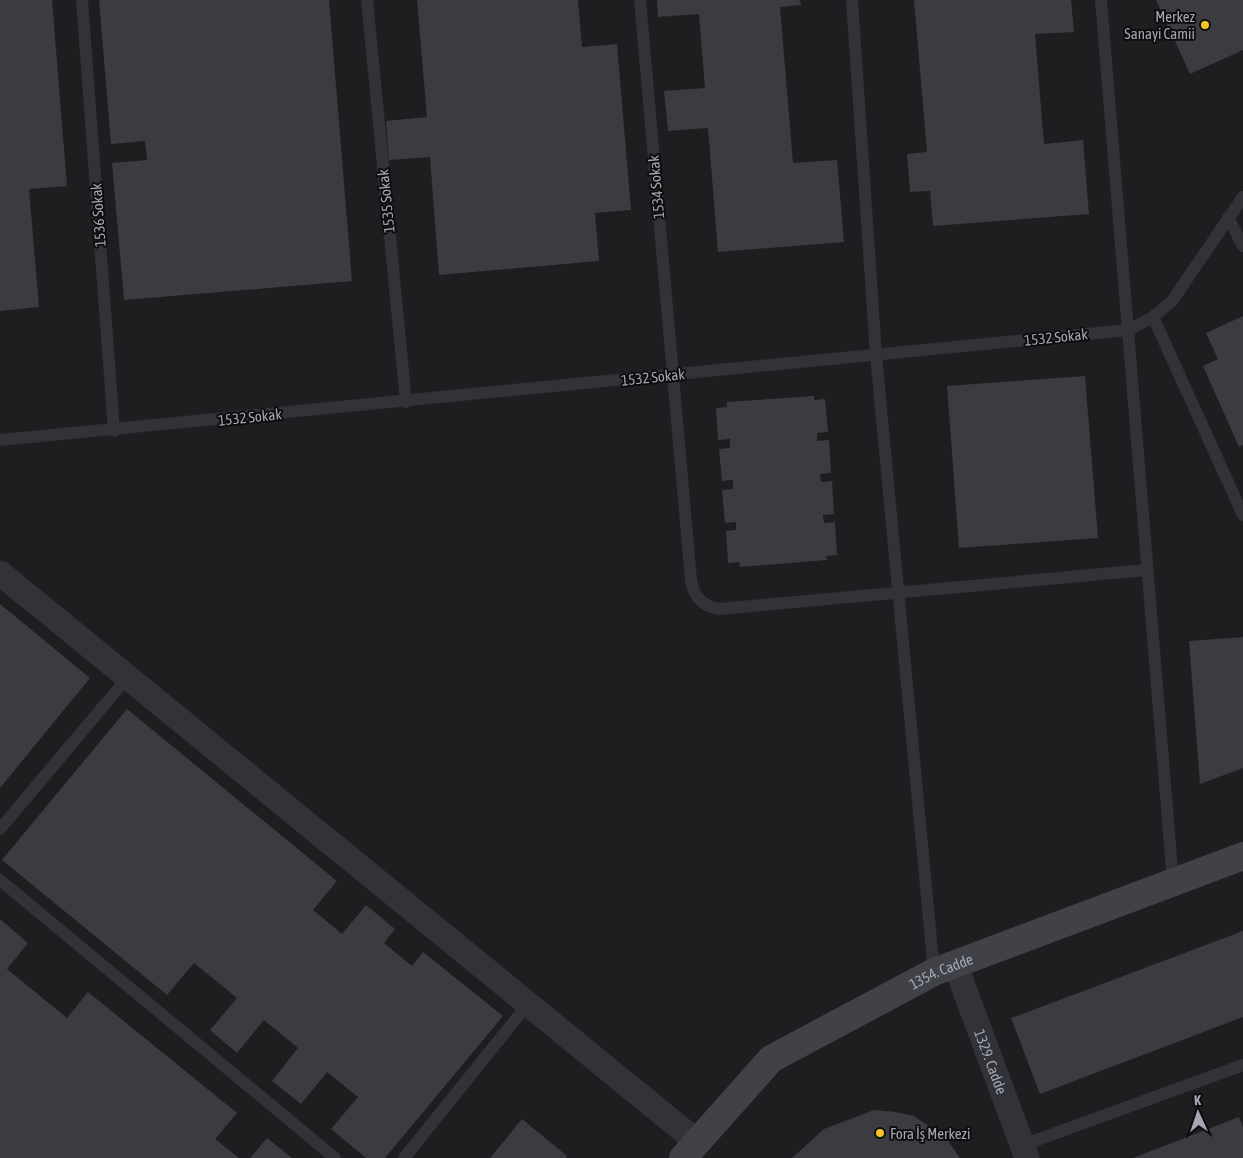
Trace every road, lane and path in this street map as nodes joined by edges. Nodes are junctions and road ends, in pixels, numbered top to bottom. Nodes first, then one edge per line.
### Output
1 (82, 0) edge
2 (367, 0) edge
3 (640, 0) edge
4 (852, 0) edge
5 (1101, 0) edge
6 (1243, 197) edge
7 (1228, 217) junction
8 (1243, 246) edge
9 (1153, 317) junction
10 (1128, 330) junction
11 (876, 355) junction
12 (672, 375) junction
13 (406, 402) junction
14 (114, 431) junction
15 (0, 440) edge
16 (1243, 515) edge
17 (1146, 570) junction
18 (0, 573) edge
19 (897, 593) junction
20 (128, 677) junction
21 (0, 829) edge
22 (1243, 856) edge
23 (0, 880) edge
24 (1173, 882) junction
25 (945, 968) junction
26 (528, 1004) junction
27 (1243, 1066) edge
28 (689, 1149) edge
29 (1025, 1152) edge
30 (335, 1158) edge
31 (404, 1158) edge

1 - 14 lane, 1536 Sokak
2 - 13 lane, 1535 Sokak
3 - 12 lane, 1534 Sokak
4 - 11 lane
5 - 10 lane
6 - 7 lane, 1532 Sokak
7 - 8 lane
7 - 9 lane, 1532 Sokak
9 - 10 lane, 1532 Sokak
9 - 16 lane
10 - 11 lane, 1532 Sokak
10 - 17 lane
11 - 12 lane, 1532 Sokak
11 - 19 lane
12 - 13 lane, 1532 Sokak
12 - 19 lane, 1534 Sokak
13 - 14 lane, 1532 Sokak
14 - 15 lane, 1532 Sokak
17 - 19 lane, 1534 Sokak
17 - 24 lane
18 - 20 street
19 - 25 lane
20 - 21 lane
20 - 26 street
22 - 24 main road, 1354. Cadde
23 - 30 lane
24 - 25 main road, 1354. Cadde
25 - 28 main road, 1354. Cadde
25 - 29 street, 1329. Cadde
26 - 28 street
26 - 31 lane
27 - 29 lane

